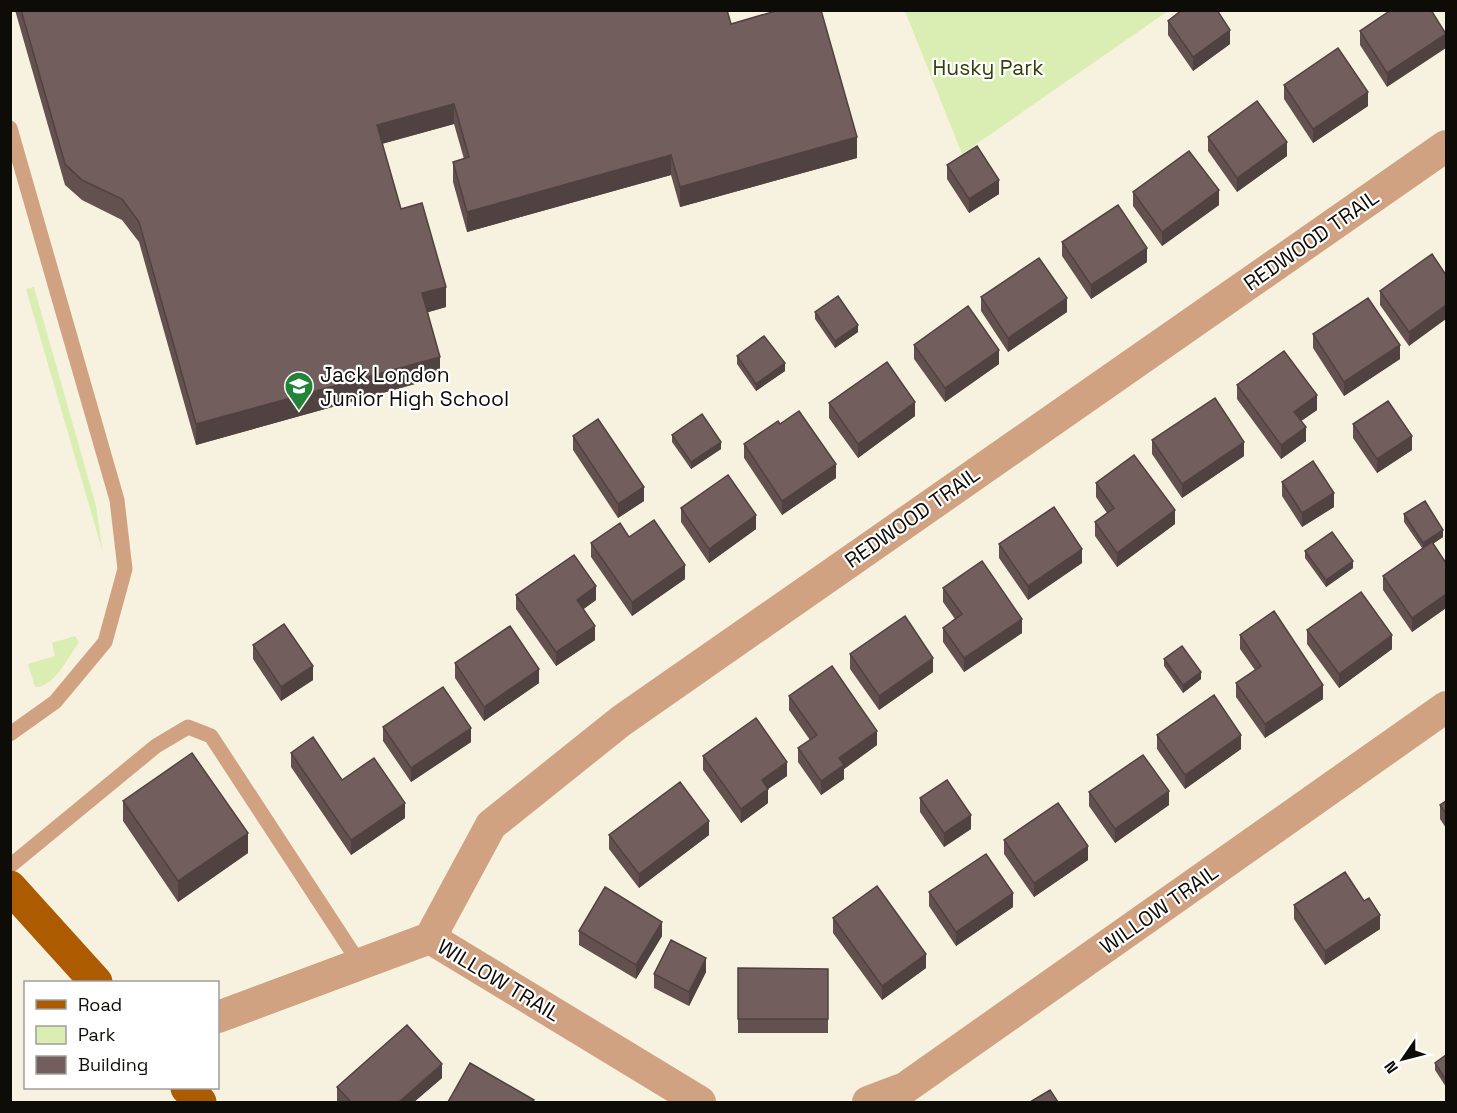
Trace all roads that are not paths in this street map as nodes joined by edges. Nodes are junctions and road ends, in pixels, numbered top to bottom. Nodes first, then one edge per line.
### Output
1 (10, 128) edge
2 (1446, 146) edge
3 (1446, 707) edge
4 (10, 734) edge
5 (10, 866) edge
6 (10, 887) edge
7 (430, 938) junction
8 (360, 964) junction
9 (95, 981) edge
10 (219, 1017) edge
11 (188, 1089) edge
12 (200, 1102) edge
13 (700, 1102) edge
14 (868, 1102) edge

1 - 4 lane
2 - 7 street, REDWOOD TRAIL
3 - 14 street, WILLOW TRAIL
5 - 8 lane
6 - 9 main road
7 - 8 street, WILLOW TRAIL
7 - 13 street, WILLOW TRAIL
8 - 10 street, WILLOW TRAIL
11 - 12 main road

